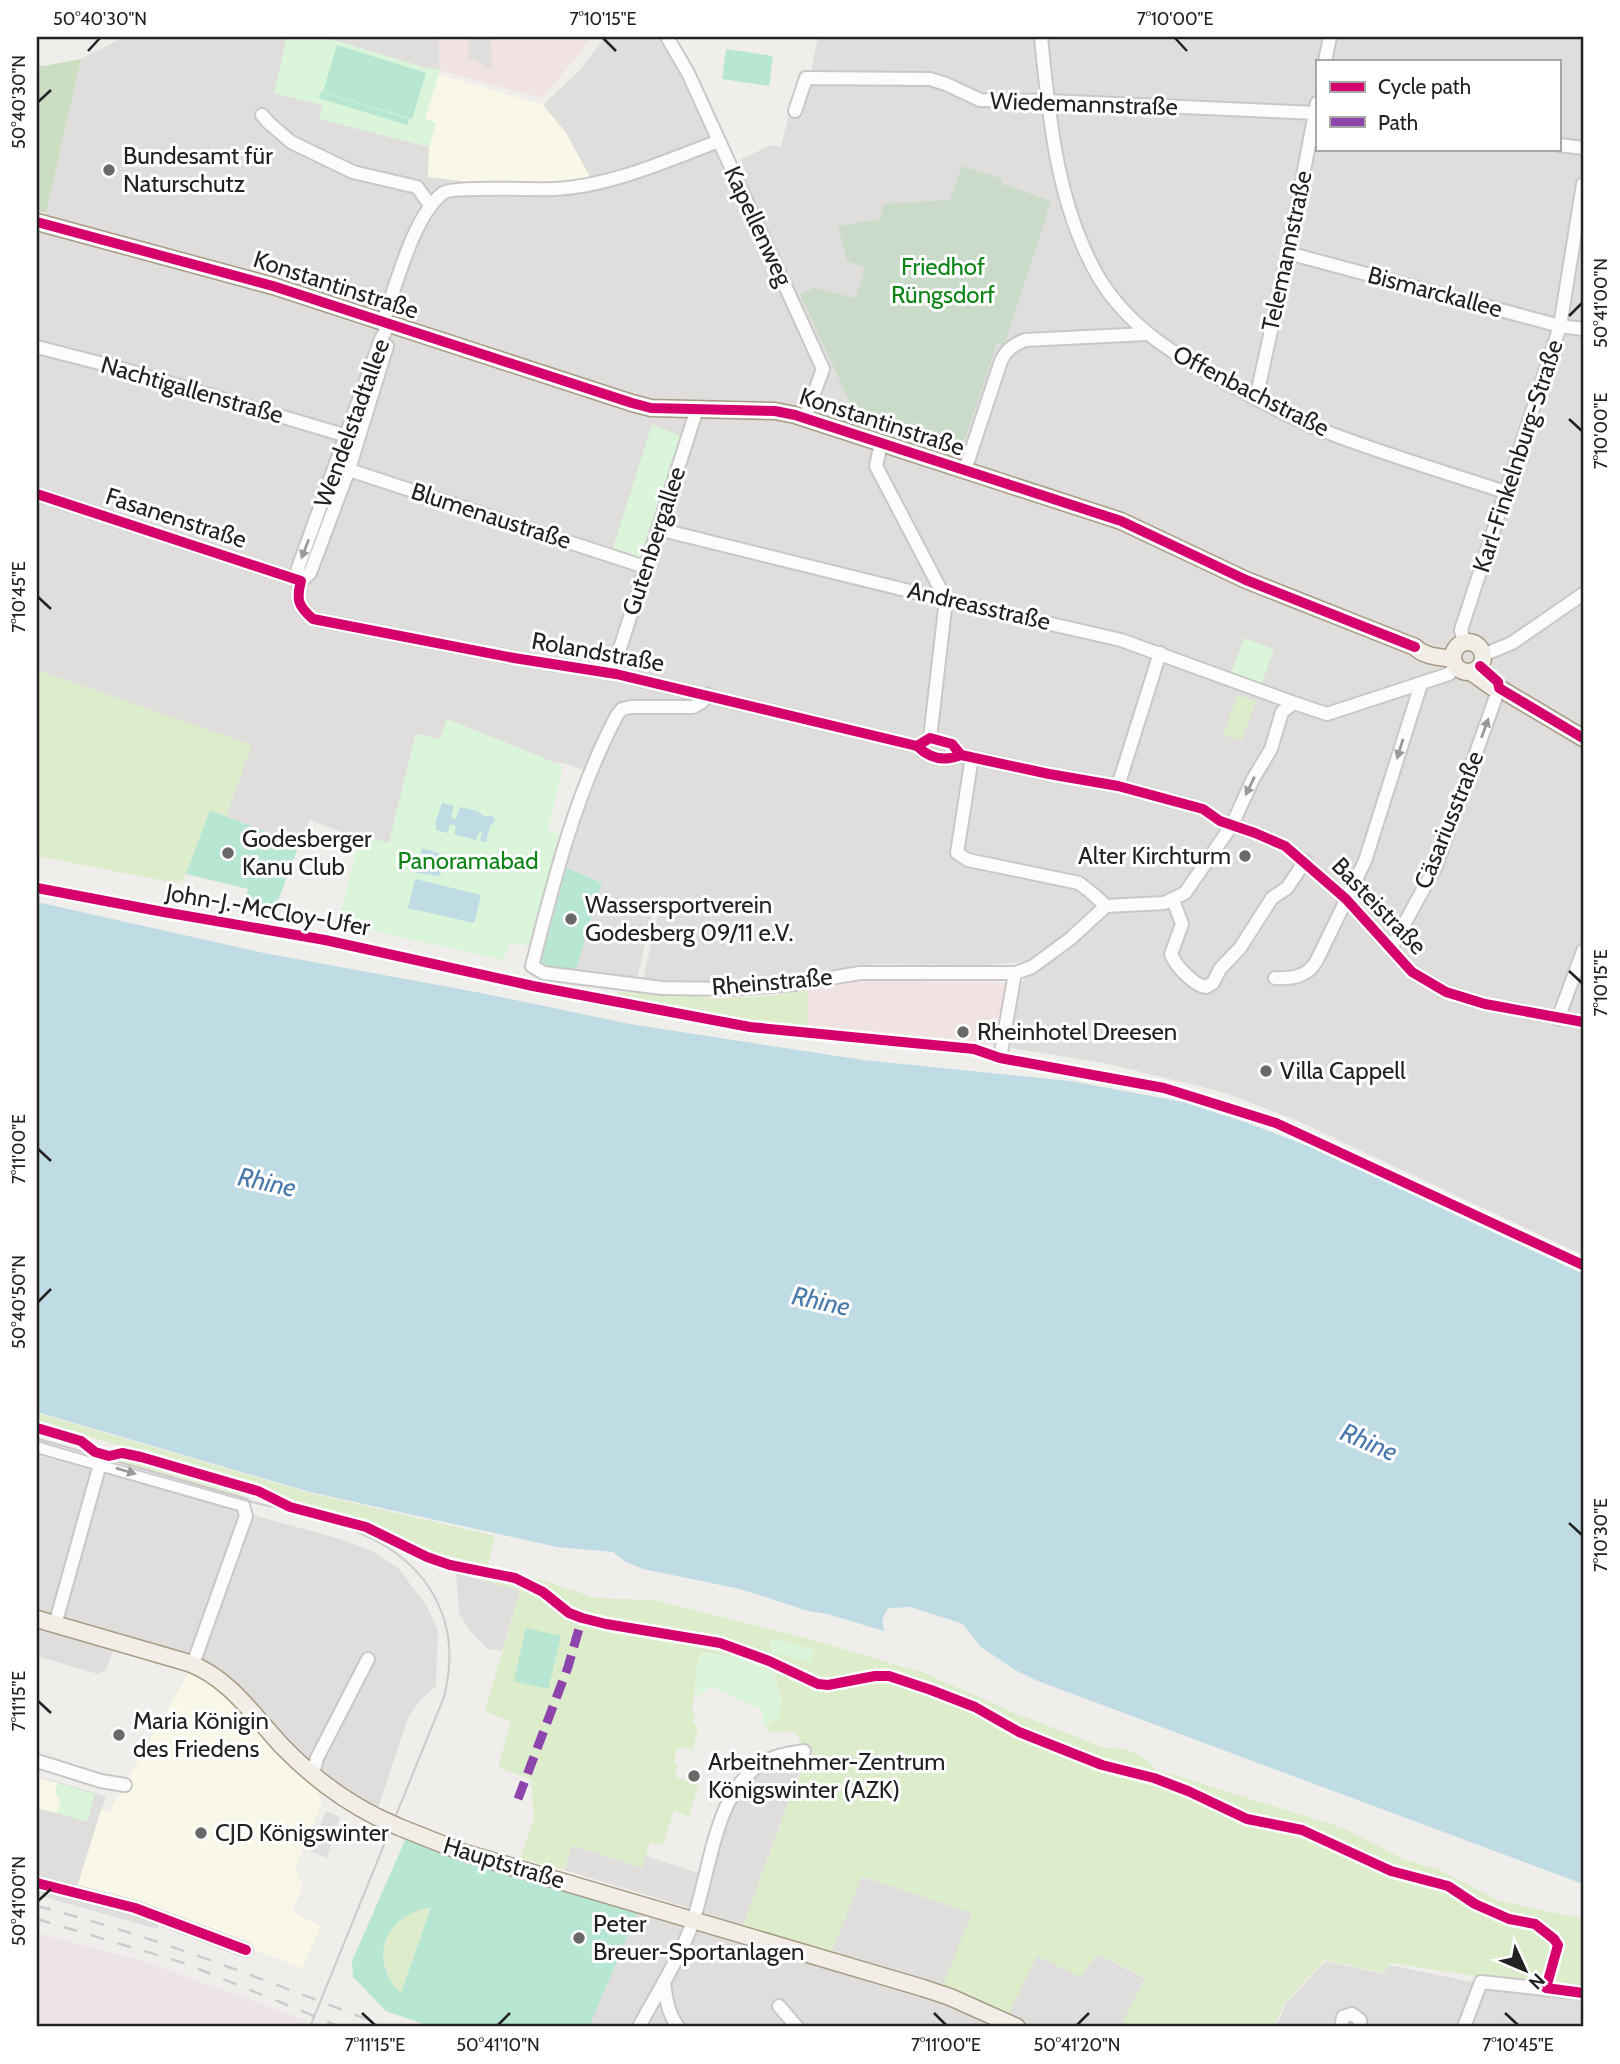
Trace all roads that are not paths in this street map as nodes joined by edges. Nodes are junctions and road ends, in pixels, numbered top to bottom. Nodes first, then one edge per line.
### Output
1 (667, 37) edge
2 (1041, 37) edge
3 (1330, 37) edge
4 (1325, 60) edge
5 (1048, 101) junction
6 (1316, 109) edge
7 (796, 111) dead end
8 (1316, 114) edge
9 (262, 115) dead end
10 (719, 141) junction
11 (1560, 145) edge
12 (1583, 148) edge
13 (1583, 184) edge
14 (430, 205) junction
15 (37, 222) edge
16 (1288, 253) junction
17 (386, 324) junction
18 (1560, 326) junction
19 (1583, 329) edge
20 (1147, 334) junction
21 (37, 347) edge
22 (1256, 399) junction
23 (696, 410) junction
24 (806, 418) junction
25 (347, 436) junction
26 (881, 443) junction
27 (343, 468) junction
28 (965, 470) junction
29 (1505, 492) junction
30 (37, 495) edge
31 (658, 529) junction
32 (646, 567) junction
33 (301, 581) junction
34 (1583, 594) edge
35 (946, 600) junction
36 (1160, 653) junction
37 (1466, 659) junction
38 (612, 673) junction
39 (1421, 684) junction
40 (1499, 688) junction
41 (706, 694) junction
42 (1294, 703) junction
43 (930, 738) junction
44 (1583, 738) edge
45 (917, 746) junction
46 (967, 756) junction
47 (1118, 786) junction
48 (1232, 825) junction
49 (1305, 861) junction
50 (1346, 899) junction
51 (1173, 900) junction
52 (1106, 906) junction
53 (1391, 948) junction
54 (1583, 951) edge
55 (1015, 973) junction
56 (1275, 978) dead end
57 (1558, 1019) junction
58 (1583, 1022) edge
59 (1000, 1058) dead end
60 (37, 1446) edge
61 (100, 1464) junction
62 (37, 1619) edge
63 (55, 1625) junction
64 (368, 1659) dead end
65 (193, 1664) junction
66 (804, 1751) dead end
67 (37, 1761) edge
68 (313, 1774) junction
69 (125, 1785) dead end
70 (37, 1884) edge
71 (693, 1920) junction
72 (246, 1950) dead end
73 (664, 1981) junction
74 (1583, 1993) edge
75 (779, 2006) dead end
76 (642, 2022) edge
77 (675, 2022) edge
78 (1467, 2026) edge
79 (797, 2027) edge
80 (1017, 2027) edge
81 (1340, 2027) edge
82 (1360, 2027) edge

1 - 10 street, Kapellenweg
2 - 5 street, Offenbachstraße
3 - 4 street
5 - 6 street, Wiedemannstraße
5 - 7 street, Wiedemannstraße
5 - 20 street, Offenbachstraße
8 - 16 street, Telemannstraße
9 - 14 street
10 - 14 street
10 - 24 street, Kapellenweg
11 - 12 street
13 - 18 street, Karl-Finkelnburg-Straße
14 - 17 street
15 - 17 main road, Konstantinstraße
16 - 18 street, Bismarckallee
16 - 22 street, Telemannstraße
17 - 23 main road, Konstantinstraße
17 - 25 street, Wendelstadtallee
17 - 27 street, Wendelstadtallee
18 - 19 street, Bismarckallee
18 - 29 street, Karl-Finkelnburg-Straße
20 - 22 street, Offenbachstraße
20 - 28 street
21 - 25 street, Nachtigallenstraße
22 - 29 street, Offenbachstraße
23 - 24 main road, Konstantinstraße
23 - 31 street, Gutenbergallee
24 - 26 main road, Konstantinstraße
25 - 27 street, Wendelstadtallee
26 - 28 main road, Konstantinstraße
26 - 35 street
27 - 32 street, Blumenaustraße
27 - 33 street, Wendelstadtallee
28 - 37 main road, Konstantinstraße
29 - 37 street, Karl-Finkelnburg-Straße
30 - 33 street, Fasanenstraße
31 - 32 street, Gutenbergallee
31 - 35 street, Andreasstraße
32 - 38 street, Gutenbergallee
33 - 38 street, Rolandstraße
34 - 37 street
35 - 36 street, Andreasstraße
35 - 43 street
36 - 42 street, Andreasstraße
36 - 47 street
37 - 39 street
37 - 40 main road
38 - 41 street, Rolandstraße
39 - 42 street
39 -> 50 street
40 - 44 main road
53 -> 40 street, Cäsariusstraße
41 - 45 street, Rolandstraße
41 - 55 street, Rheinstraße
42 -> 48 street
43 - 45 street
43 - 46 street, Rolandstraße
45 - 46 street, Rolandstraße
46 - 47 street, Rolandstraße
46 - 52 street
47 - 48 street, Rolandstraße
48 - 49 street, Basteistraße
48 - 51 street
49 - 50 street, Basteistraße
49 - 51 street
50 - 53 street, Basteistraße
50 - 56 street
51 - 52 street
52 - 55 street, Rheinstraße
53 - 57 street, Basteistraße
54 - 57 street
55 - 59 street
57 - 58 street, Basteistraße
60 - 61 street
61 - 63 street
61 -> 65 street
62 - 63 main road, Hauptstraße
63 - 65 main road, Hauptstraße
64 - 68 street
65 - 68 main road, Hauptstraße
66 - 71 street
67 - 69 street
68 - 71 main road, Hauptstraße, bridge
70 - 72 street
71 - 73 street
71 - 80 main road, Hauptstraße
73 - 76 street
73 - 77 street
74 - 78 street
75 - 79 street
76 - 77 street
81 - 82 street

